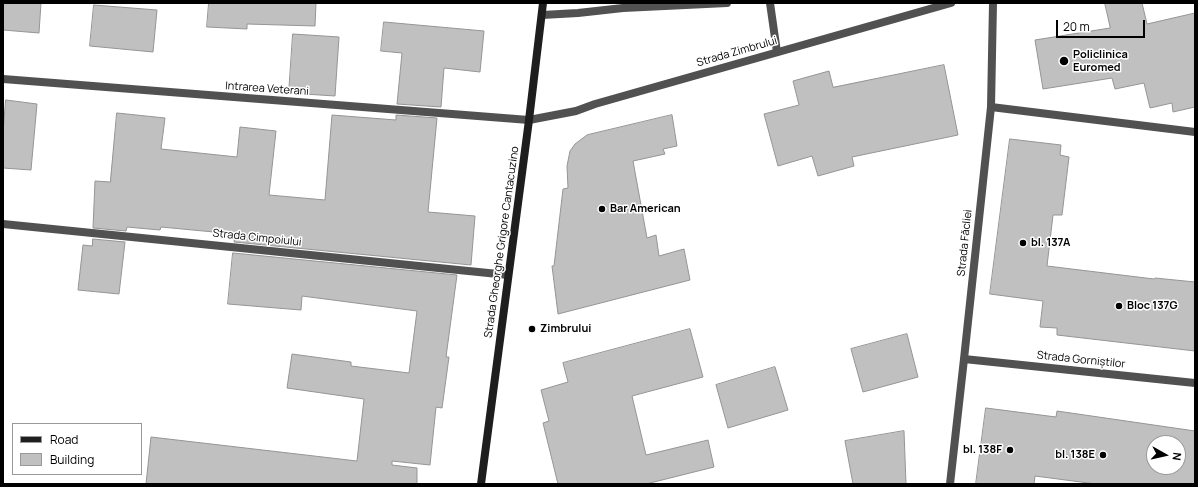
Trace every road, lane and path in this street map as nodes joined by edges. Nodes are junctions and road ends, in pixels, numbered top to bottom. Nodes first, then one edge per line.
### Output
1 (543, 3) edge
2 (727, 3) edge
3 (770, 3) edge
4 (951, 3) edge
5 (993, 3) edge
6 (623, 6) edge
7 (542, 15) junction
8 (777, 52) junction
9 (3, 79) edge
10 (991, 107) junction
11 (529, 120) junction
12 (1195, 132) edge
13 (3, 224) edge
14 (508, 275) junction
15 (964, 359) junction
16 (1195, 383) edge
17 (481, 484) edge
18 (950, 484) edge

1 - 7 main road, Strada Gheorghe Grigore Cantacuzino
2 - 6 street
3 - 8 street
4 - 8 street, Strada Zimbrului
5 - 10 street, Strada Făcliei
6 - 7 street
7 - 11 main road, Strada Gheorghe Grigore Cantacuzino
8 - 11 street, Strada Zimbrului
9 - 11 street, Intrarea Veterani
10 - 12 street
10 - 15 street, Strada Făcliei
11 - 14 main road, Strada Gheorghe Grigore Cantacuzino
13 - 14 street, Strada Cimpoiului
14 - 17 main road, Strada Gheorghe Grigore Cantacuzino
15 - 16 street, Strada Gorniștilor
15 - 18 street, Strada Făcliei

